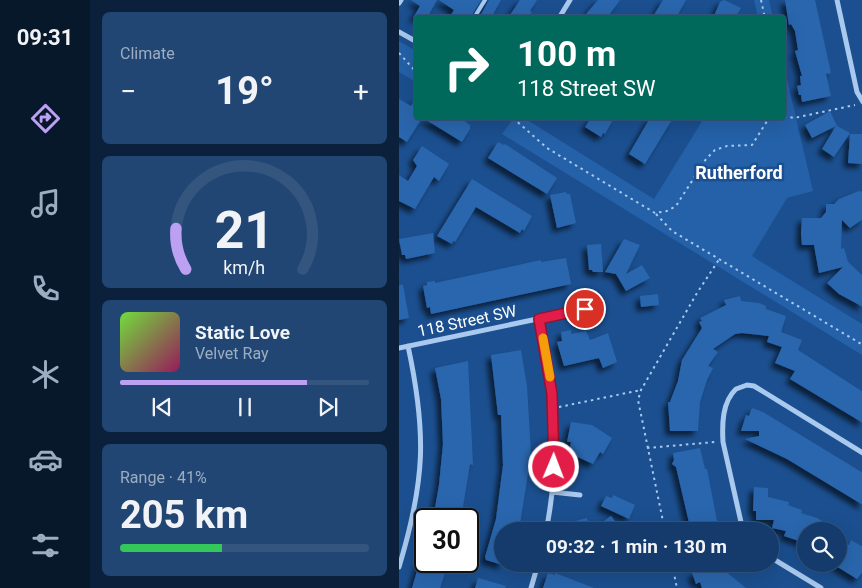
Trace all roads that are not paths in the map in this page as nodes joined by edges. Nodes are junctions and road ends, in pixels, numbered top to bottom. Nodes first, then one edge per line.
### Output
1 (401, 0) edge
2 (485, 0) edge
3 (570, 0) edge
4 (837, 0) edge
5 (399, 3) edge
6 (476, 15) edge
7 (561, 15) edge
8 (399, 32) edge
9 (414, 40) edge
10 (862, 103) edge
11 (600, 309) dead end
12 (539, 319) junction
13 (408, 346) junction
14 (399, 348) edge
15 (862, 453) edge
16 (552, 492) junction
17 (580, 495) dead end
18 (547, 522) edge
19 (741, 522) edge
20 (779, 562) edge
21 (399, 567) edge
22 (536, 572) edge
23 (531, 588) edge
24 (821, 588) edge

1 - 5 street
2 - 6 lane
3 - 7 street
4 - 10 street
8 - 9 street
11 - 12 street, 118 Street SW
12 - 13 street, 118 Street SW
12 - 16 street
13 - 14 street, 118 Street SW
13 - 21 street
15 - 19 street
16 - 17 street
16 - 18 street
20 - 24 street
22 - 23 street

